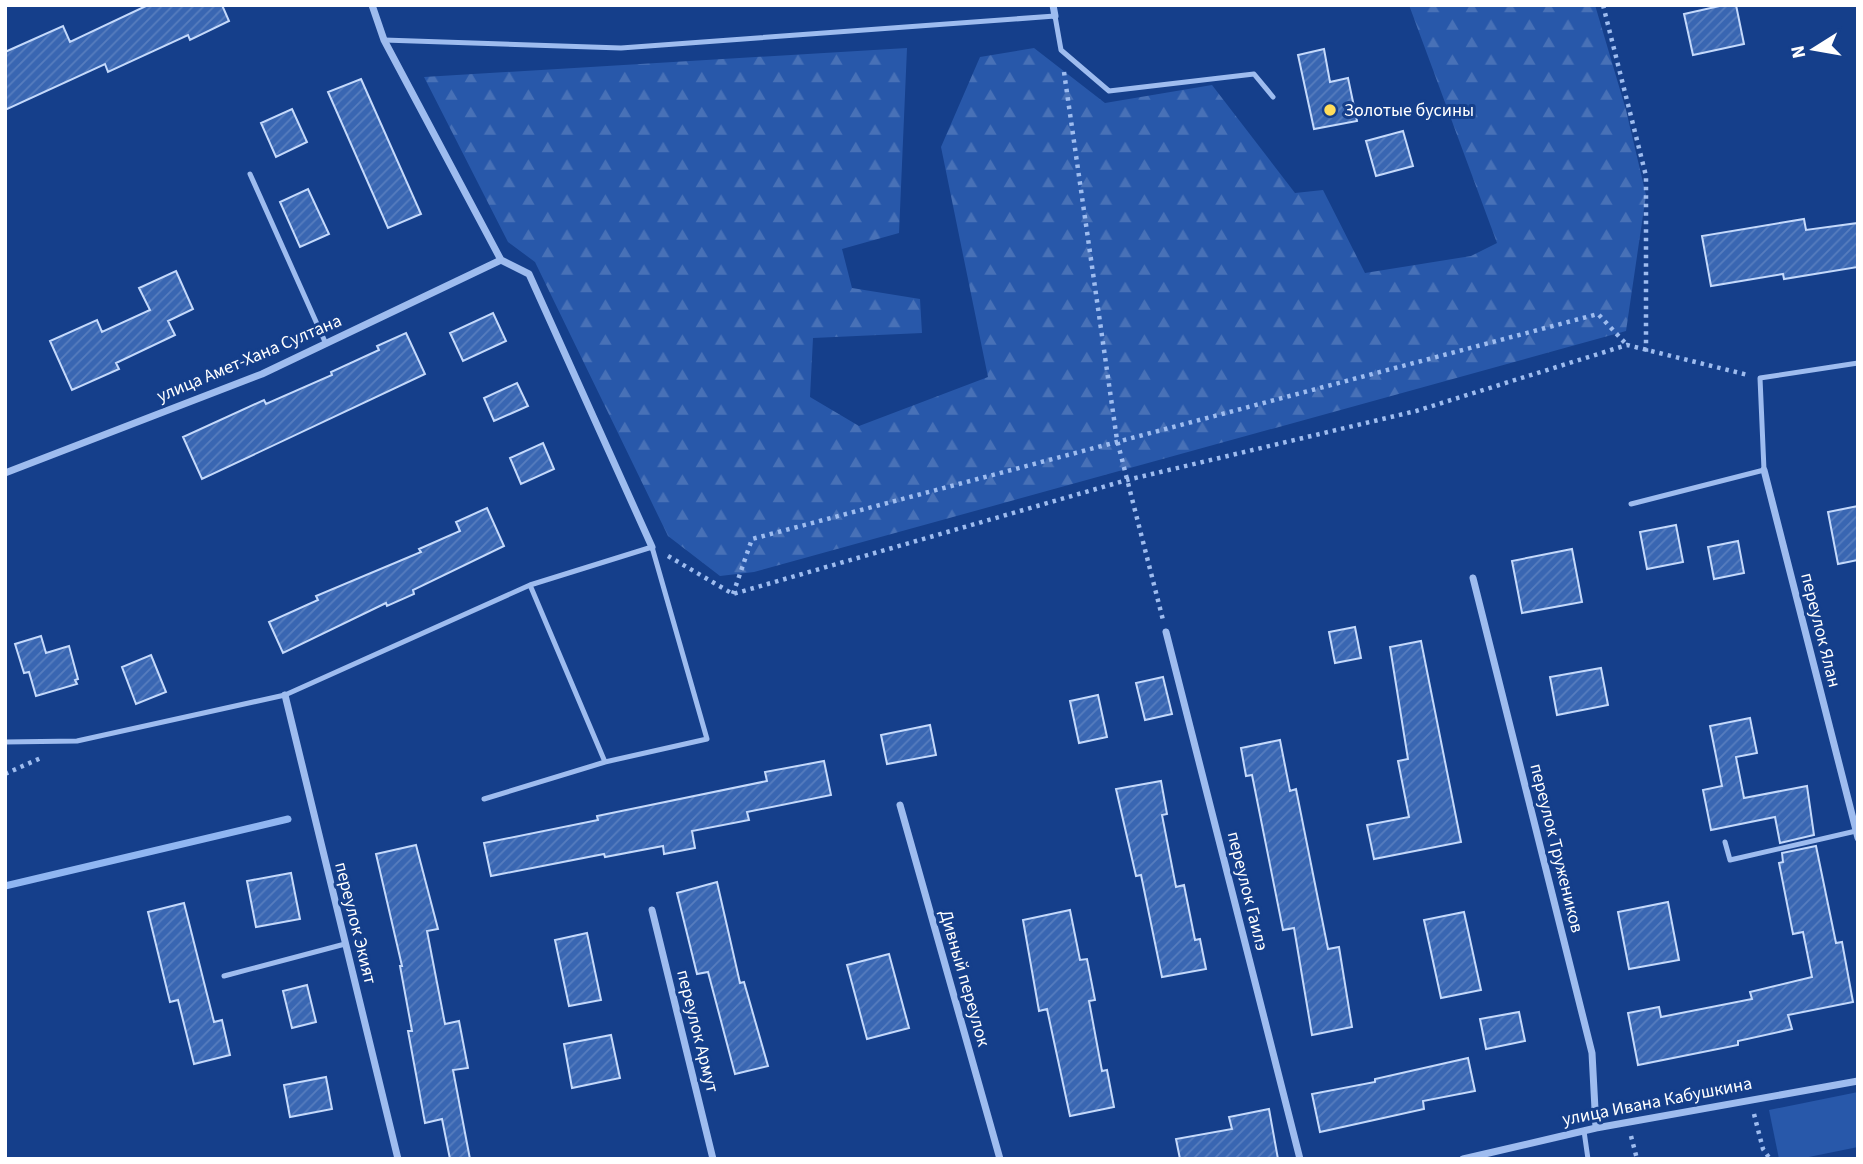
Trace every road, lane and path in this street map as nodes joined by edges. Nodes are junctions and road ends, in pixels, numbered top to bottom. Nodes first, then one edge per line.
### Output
1 (372, 5) edge
2 (1053, 5) edge
3 (1603, 5) edge
4 (1055, 16) junction
5 (384, 40) junction
6 (1061, 50) junction
7 (1273, 97) dead end
8 (250, 174) dead end
9 (501, 260) junction
10 (326, 344) junction
11 (1627, 345) junction
12 (1646, 352) junction
13 (1858, 363) edge
14 (1760, 378) junction
15 (1117, 440) junction
16 (1764, 470) junction
17 (5, 473) edge
18 (1127, 480) junction
19 (1632, 504) dead end
20 (652, 547) junction
21 (1474, 578) dead end
22 (530, 585) junction
23 (733, 594) junction
24 (1166, 632) joint
25 (285, 695) junction
26 (5, 742) edge
27 (605, 762) junction
28 (484, 799) dead end
29 (900, 805) dead end
30 (1857, 835) edge
31 (1725, 842) dead end
32 (652, 910) dead end
33 (345, 944) junction
34 (224, 976) dead end
35 (1858, 1081) edge
36 (1750, 1100) junction
37 (1627, 1122) junction
38 (1596, 1128) junction
39 (1584, 1131) junction
40 (398, 1159) edge
41 (713, 1159) edge
42 (1000, 1159) edge
43 (1300, 1159) edge
44 (1463, 1159) edge
45 (1588, 1159) edge
46 (1637, 1159) edge
47 (1770, 1159) edge

1 - 5 street
2 - 4 street
3 - 12 path
4 - 5 lane
4 - 6 lane
5 - 9 street
6 - 7 lane
6 - 15 path
8 - 10 lane
9 - 10 street, улица Амет-Хана Султана
9 - 20 street
10 - 17 street, улица Амет-Хана Султана
11 - 12 path
11 - 15 path
11 - 18 path
12 - 14 path
13 - 14 lane
14 - 16 lane
15 - 18 path
15 - 23 path
16 - 19 lane
16 - 30 street, переулок Ялан
18 - 23 path
18 - 24 path
20 - 22 lane
20 - 23 path
20 - 27 lane
21 - 38 street, переулок Тружеников
22 - 25 lane
22 - 27 lane
24 - 43 street, переулок Гаилэ
25 - 26 lane
25 - 33 street, переулок Экият
27 - 28 lane
29 - 42 street, Дивный переулок
30 - 31 lane
32 - 41 street, переулок Армут
33 - 34 lane
33 - 40 street, переулок Экият
35 - 36 street, улица Ивана Кабушкина
36 - 37 street, улица Ивана Кабушкина
36 - 47 path
37 - 38 street, улица Ивана Кабушкина
37 - 46 path
38 - 39 street, улица Ивана Кабушкина
39 - 44 street, улица Ивана Кабушкина
39 - 45 lane

